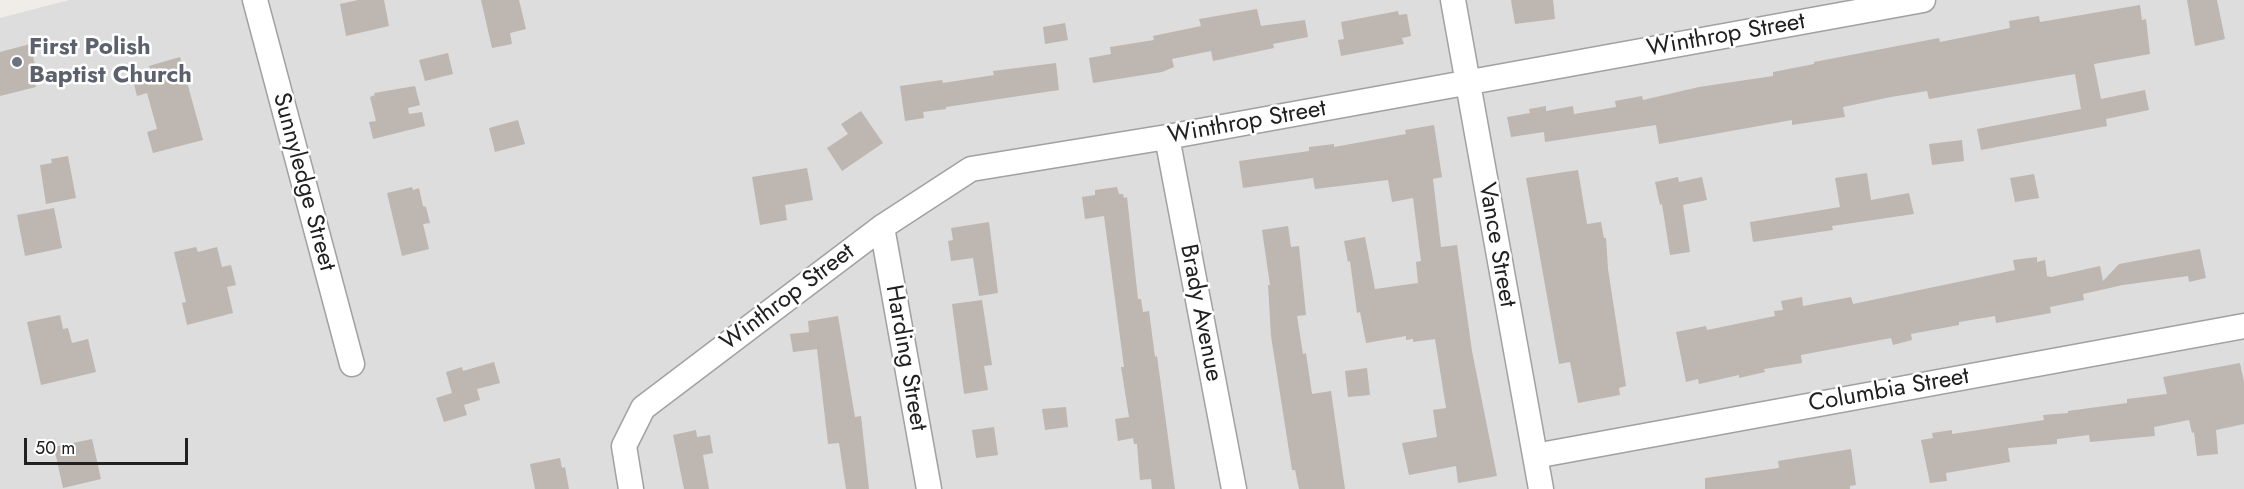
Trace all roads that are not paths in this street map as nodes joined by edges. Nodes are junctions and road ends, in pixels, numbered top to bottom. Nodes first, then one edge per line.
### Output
1 (255, 0) edge
2 (1453, 0) edge
3 (1923, 0) edge
4 (1467, 84) junction
5 (1167, 137) junction
6 (882, 227) junction
7 (2244, 326) edge
8 (352, 364) dead end
9 (1535, 456) junction
10 (631, 489) edge
11 (929, 489) edge
12 (1234, 489) edge
13 (1541, 489) edge

1 - 8 street, Sunnyledge Street
2 - 4 street, Vance Street
3 - 4 street, Winthrop Street
4 - 5 street, Winthrop Street
4 - 9 street, Vance Street
5 - 6 street, Winthrop Street
5 - 12 street, Brady Avenue
6 - 10 street, Winthrop Street
6 - 11 street, Harding Street
7 - 9 street, Columbia Street
9 - 13 street, Vance Street

